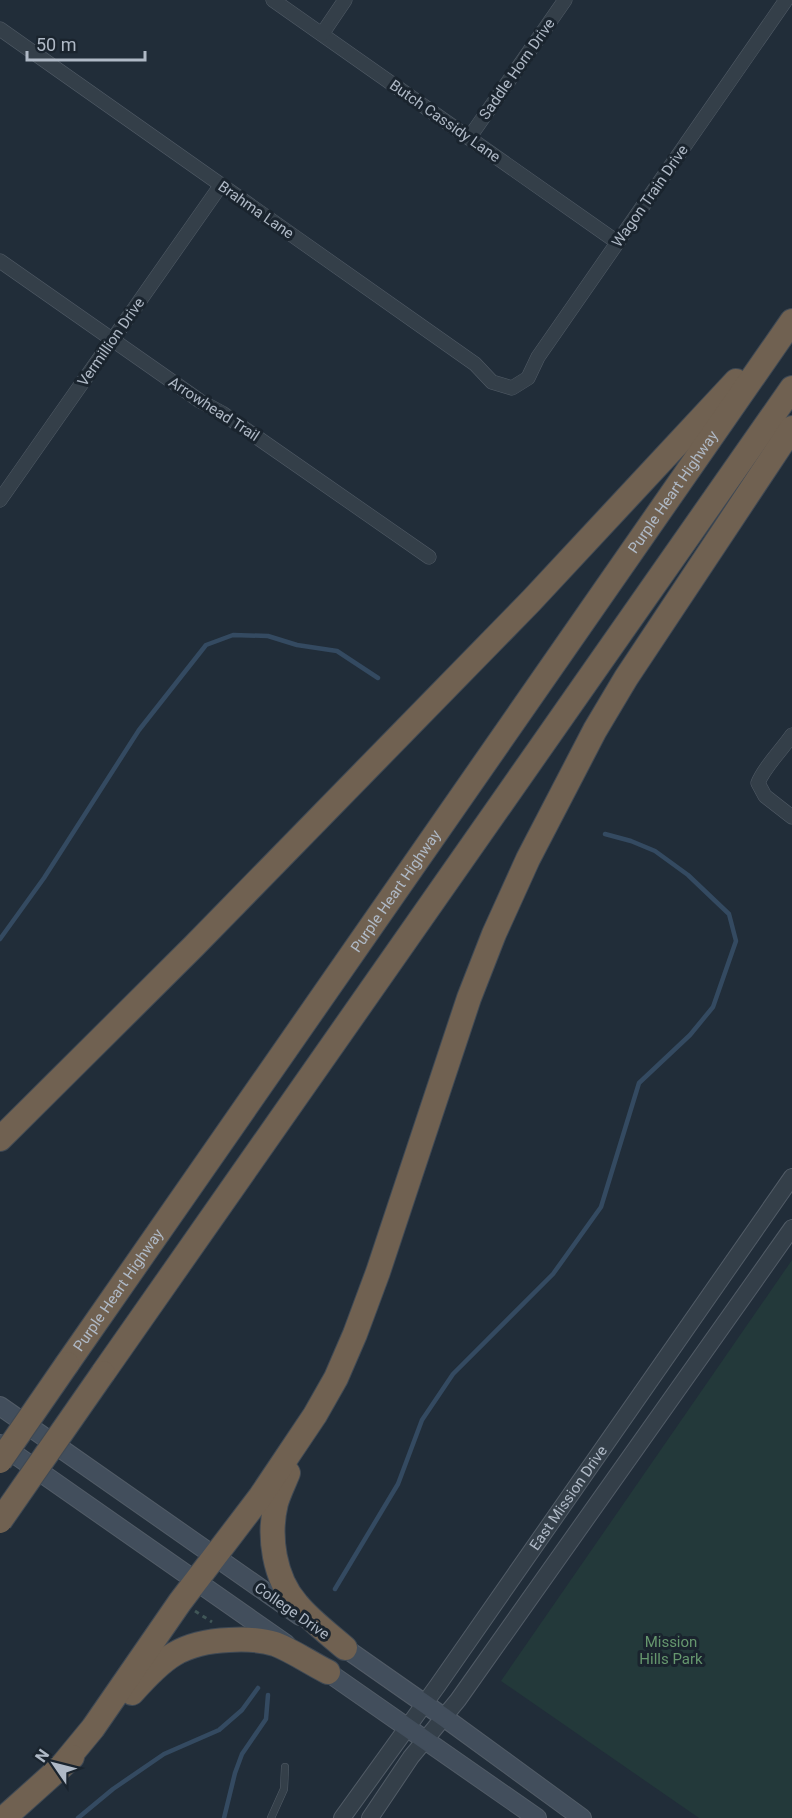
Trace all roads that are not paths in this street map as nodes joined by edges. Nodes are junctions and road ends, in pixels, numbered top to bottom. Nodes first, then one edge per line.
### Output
1 (273, 0) edge
2 (345, 0) edge
3 (565, 0) edge
4 (786, 0) edge
5 (0, 29) edge
6 (322, 34) junction
7 (469, 138) junction
8 (221, 185) junction
9 (617, 242) junction
10 (0, 261) edge
11 (792, 321) edge
12 (112, 340) junction
13 (512, 388) joint
14 (792, 388) edge
15 (792, 428) edge
16 (1, 498) edge
17 (429, 557) dead end
18 (792, 735) edge
19 (792, 817) edge
20 (0, 1139) edge
21 (792, 1177) edge
22 (792, 1228) edge
23 (0, 1406) edge
24 (315, 1415) junction
25 (0, 1444) edge
26 (0, 1461) edge
27 (0, 1521) edge
28 (214, 1557) junction
29 (196, 1581) junction
30 (345, 1648) junction
31 (328, 1672) junction
32 (424, 1703) junction
33 (445, 1718) junction
34 (406, 1726) junction
35 (425, 1740) junction
36 (285, 1767) dead end
37 (60, 1768) junction
38 (4, 1818) edge
39 (272, 1818) edge
40 (342, 1818) edge
41 (370, 1818) edge
42 (537, 1818) edge
43 (582, 1818) edge

1 - 6 street, Butch Cassidy Lane
2 - 6 street
3 - 7 street, Saddle Horn Drive
4 - 9 street, Wagon Train Drive
5 - 8 street, Brahma Lane
6 - 7 street, Butch Cassidy Lane
7 - 9 street, Butch Cassidy Lane
8 - 12 street, Vermillion Drive
8 - 13 street, Brahma Lane
9 - 13 street, Wagon Train Drive
10 - 12 street, Arrowhead Trail
11 - 20 highway
11 - 26 highway, Purple Heart Highway, bridge
12 - 16 street, Vermillion Drive
12 - 17 street, Arrowhead Trail
14 - 27 highway, bridge
15 - 24 highway
18 - 19 street
21 - 32 street, East Mission Drive
22 - 33 street, East Mission Drive
23 - 28 main road, College Drive
24 - 28 highway
24 - 30 highway
25 - 29 main road, College Drive
28 - 29 highway
28 - 30 main road, College Drive
29 - 31 main road, College Drive
29 - 37 highway
30 - 32 main road, College Drive
31 - 34 main road, College Drive
31 - 37 highway
32 - 33 main road, College Drive
32 - 34 street, East Mission Drive
33 - 35 street, East Mission Drive
33 - 43 main road, College Drive
34 - 35 main road, College Drive
34 - 40 street, East Mission Drive
35 - 41 street, East Mission Drive
35 - 42 main road, College Drive
36 - 39 lane
37 - 38 highway

